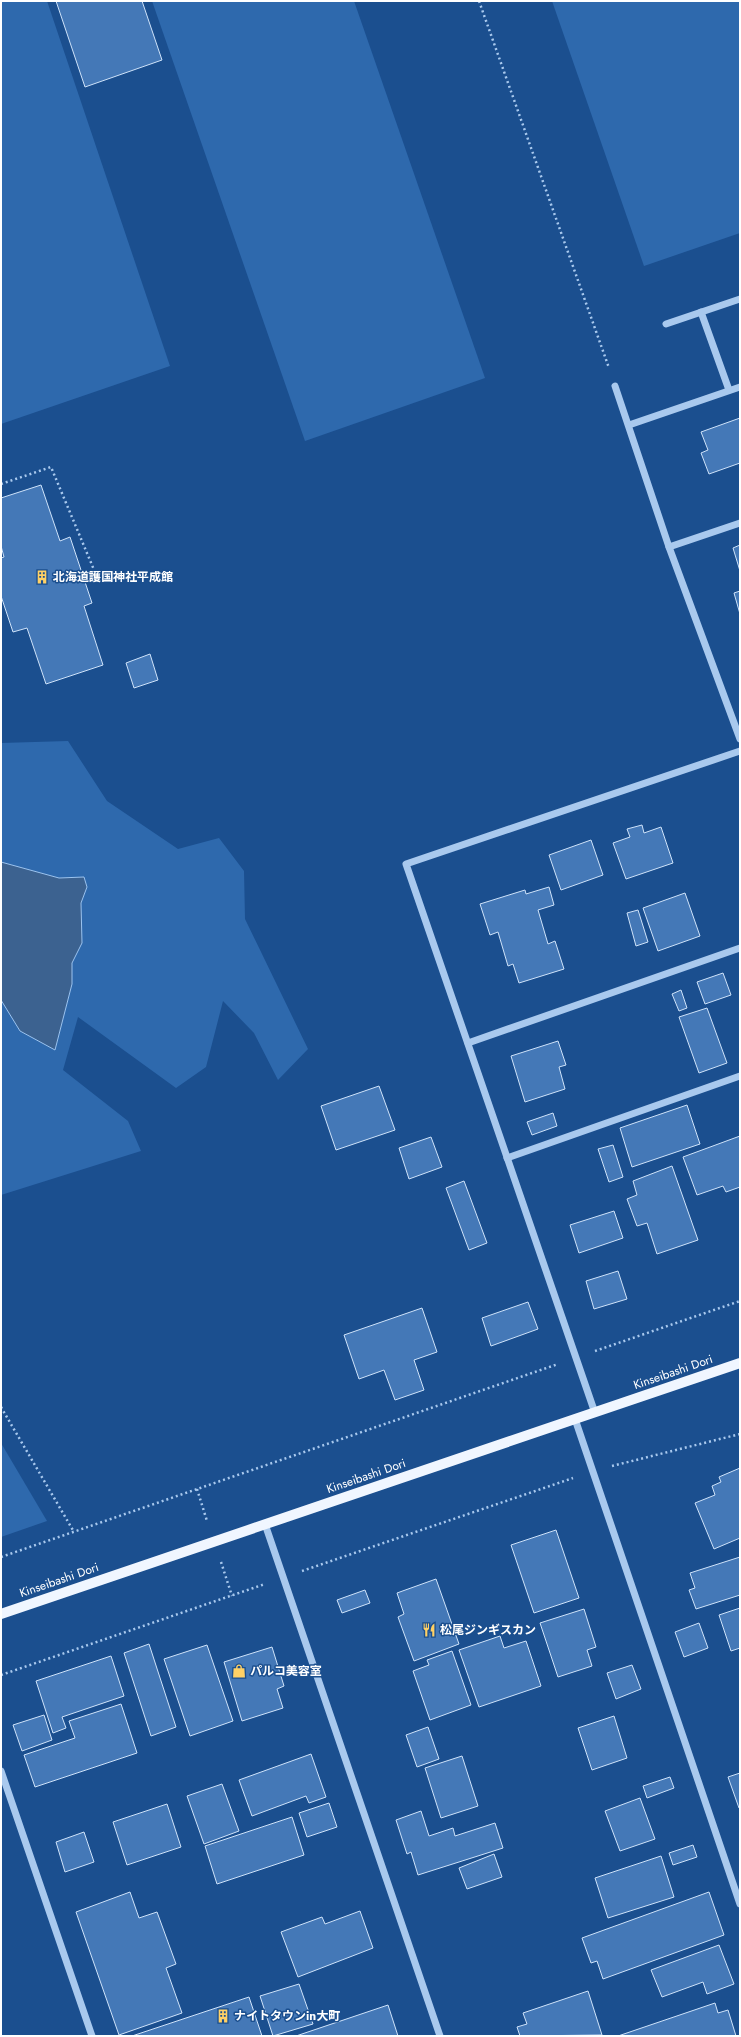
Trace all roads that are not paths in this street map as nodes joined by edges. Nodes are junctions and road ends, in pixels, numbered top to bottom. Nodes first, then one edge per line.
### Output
1 (740, 299) edge
2 (701, 312) junction
3 (666, 324) dead end
4 (615, 386) road end
5 (740, 387) edge
6 (729, 390) junction
7 (629, 425) junction
8 (740, 523) edge
9 (669, 547) junction
10 (740, 739) edge
11 (740, 751) edge
12 (740, 948) edge
13 (468, 1043) junction
14 (740, 1076) edge
15 (507, 1158) junction
16 (740, 1363) edge
17 (595, 1413) junction
18 (575, 1419) junction
19 (265, 1524) junction
20 (1, 1614) edge
21 (1, 1771) edge
22 (740, 1904) edge
23 (92, 2036) edge
24 (440, 2036) edge

1 - 2 street
2 - 3 street
2 - 6 street
4 - 7 street
5 - 6 street
6 - 7 street
7 - 9 street
8 - 9 street
9 - 10 street
11 - 13 street
12 - 13 street
13 - 15 street
14 - 15 street
15 - 17 street
16 - 17 main road, Kinseibashi Dori
17 - 18 main road, Kinseibashi Dori
18 - 19 main road, Kinseibashi Dori
18 - 22 street
19 - 20 main road, Kinseibashi Dori
19 - 24 street
21 - 23 street

